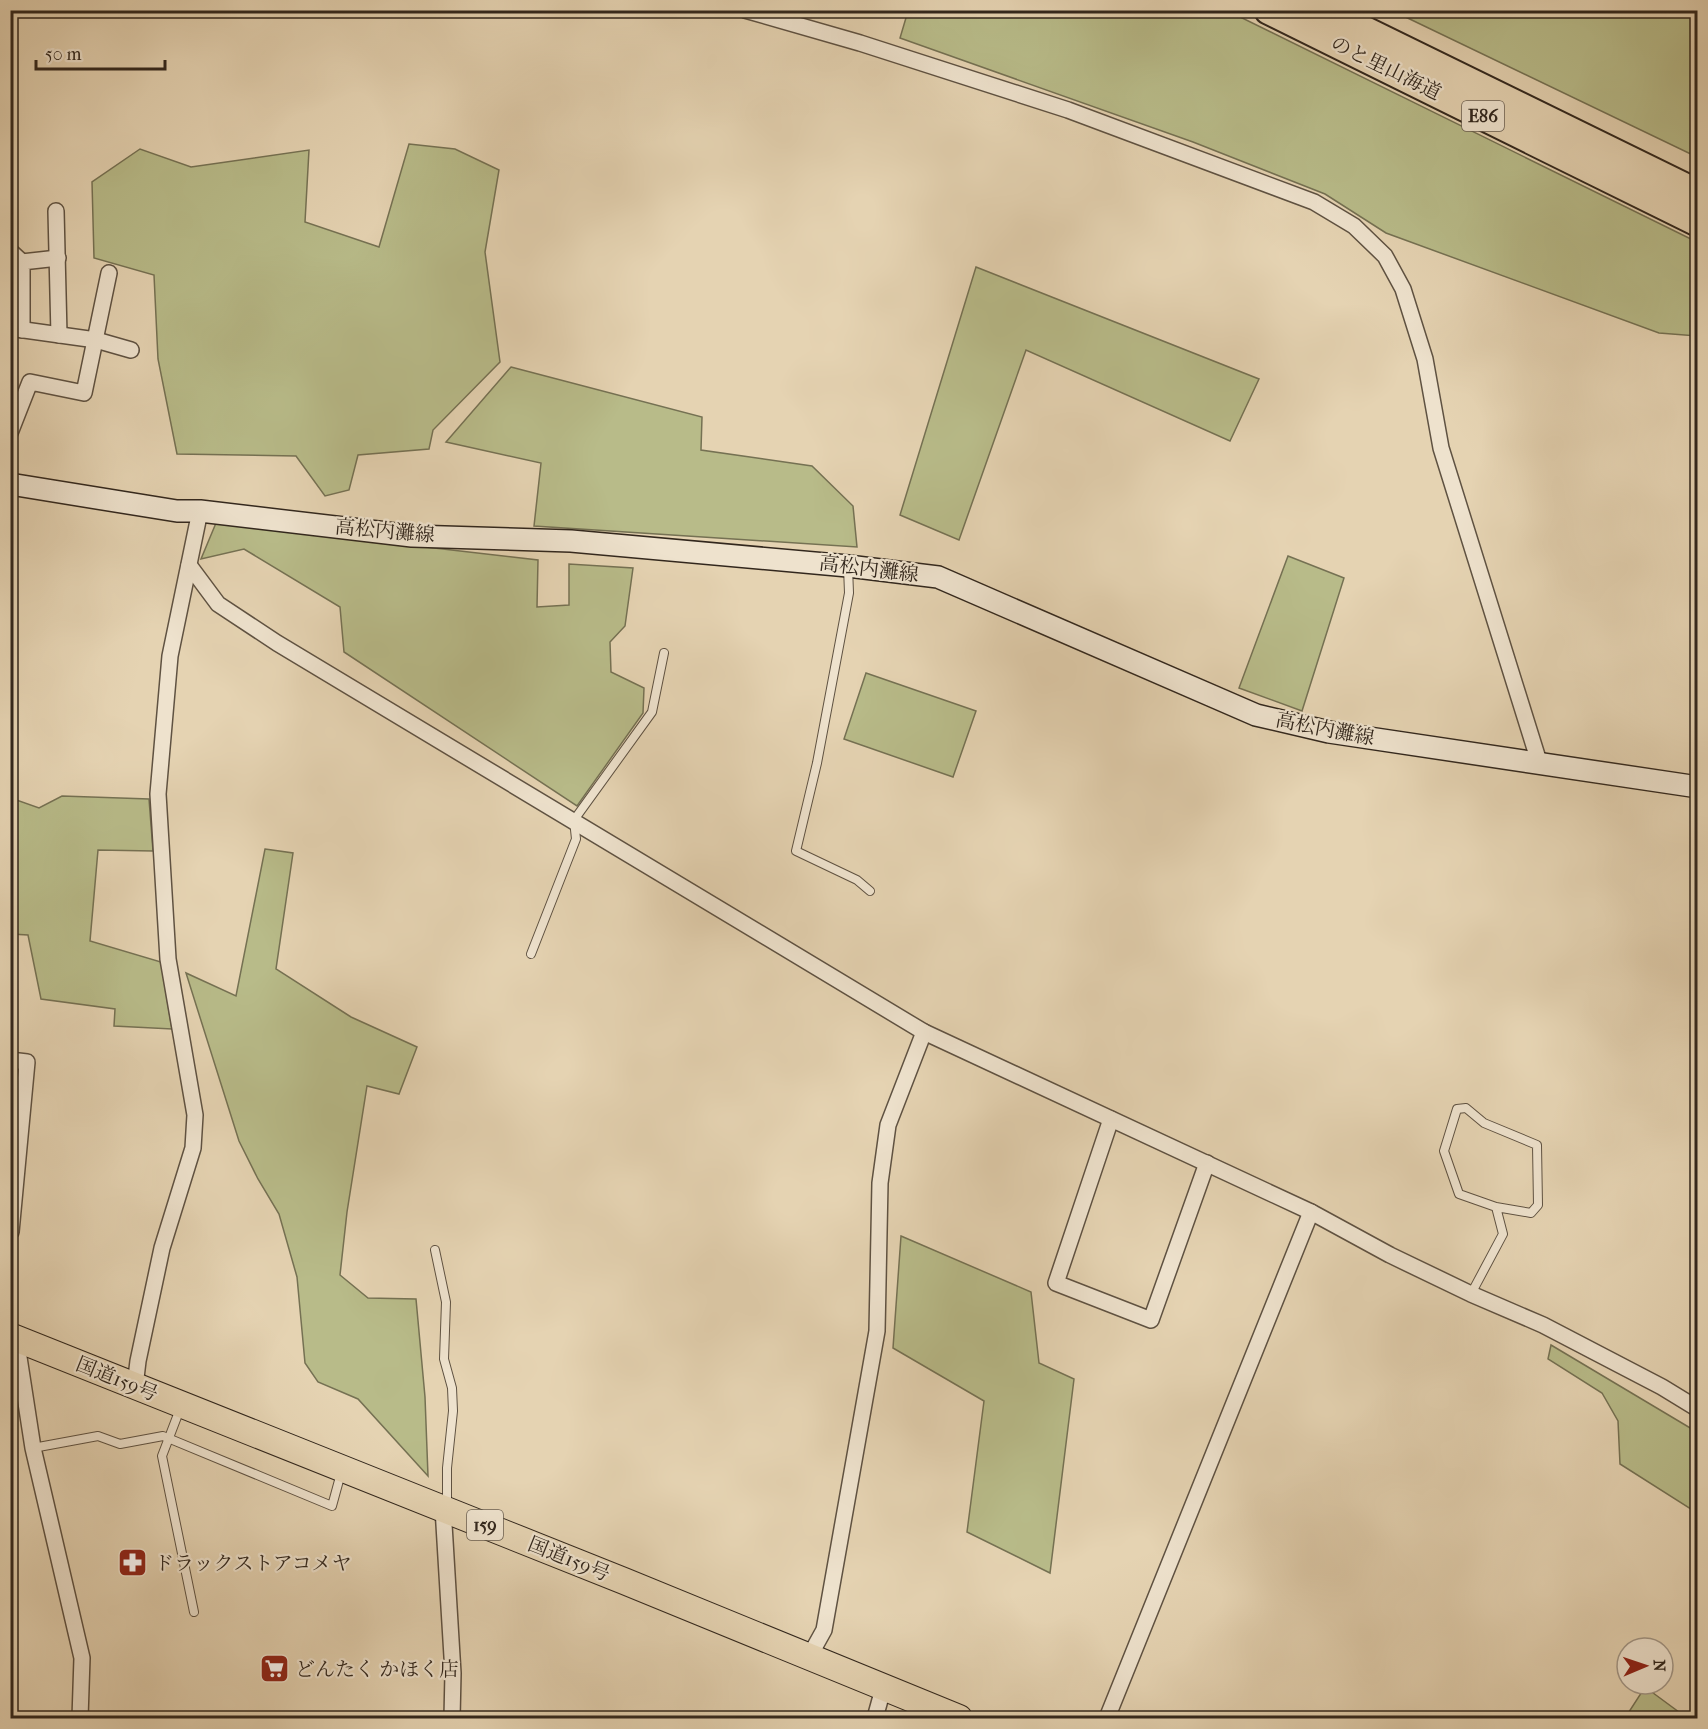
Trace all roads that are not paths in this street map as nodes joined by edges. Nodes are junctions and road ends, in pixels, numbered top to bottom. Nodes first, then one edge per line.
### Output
1 (745, 10) edge
2 (1269, 10) edge
3 (1322, 10) edge
4 (1698, 194) edge
5 (56, 211) dead end
6 (1698, 222) edge
7 (10, 251) edge
8 (58, 258) junction
9 (22, 262) junction
10 (110, 273) dead end
11 (16, 329) edge
12 (59, 335) junction
13 (96, 340) junction
14 (131, 350) dead end
15 (10, 433) edge
16 (10, 484) edge
17 (200, 511) junction
18 (189, 565) junction
19 (848, 566) junction
20 (664, 653) dead end
21 (1540, 765) junction
22 (1698, 788) edge
23 (574, 820) junction
24 (870, 891) dead end
25 (531, 954) dead end
26 (924, 1032) junction
27 (10, 1060) edge
28 (1111, 1119) junction
29 (1207, 1163) junction
30 (1496, 1207) junction
31 (1311, 1212) junction
32 (11, 1232) edge
33 (435, 1250) dead end
34 (1471, 1294) junction
35 (13, 1337) edge
36 (135, 1386) junction
37 (182, 1404) junction
38 (1698, 1409) edge
39 (169, 1438) junction
40 (33, 1448) junction
41 (342, 1468) junction
42 (445, 1509) junction
43 (194, 1612) dead end
44 (809, 1657) junction
45 (883, 1689) junction
46 (80, 1719) edge
47 (452, 1719) edge
48 (875, 1719) edge
49 (959, 1719) edge
50 (1107, 1719) edge

1 - 21 street
2 - 6 highway, のと里山海道 / E86
3 - 4 highway, のと里山海道 / E86
5 - 8 street
7 - 9 street
8 - 9 street
8 - 12 street
9 - 11 street
10 - 13 street
11 - 12 street
12 - 13 street
13 - 14 street
13 - 15 street
16 - 17 main road, 高松内灘線
17 - 18 street
17 - 19 main road, 高松内灘線
18 - 23 street
18 - 36 street
19 - 21 main road, 高松内灘線
19 - 24 lane
20 - 23 lane
21 - 22 main road, 高松内灘線
23 - 25 lane
23 - 26 street
26 - 28 street
26 - 44 street
27 - 32 street
28 - 29 street
28 - 29 street
29 - 31 street
30 - 30 lane
30 - 34 lane
31 - 34 street
31 - 50 street
33 - 42 lane
34 - 38 street
35 - 36 highway, 国道159号 / 159
35 - 40 street
36 - 37 highway, 国道159号 / 159
37 - 39 lane
37 - 41 highway, 国道159号 / 159
39 - 40 lane
39 - 41 lane
39 - 43 lane
40 - 46 street
41 - 42 highway, 国道159号 / 159
42 - 44 highway, 国道159号 / 159
42 - 47 street
44 - 45 highway, 国道159号 / 159
45 - 48 street
45 - 49 highway, 国道159号 / 159

